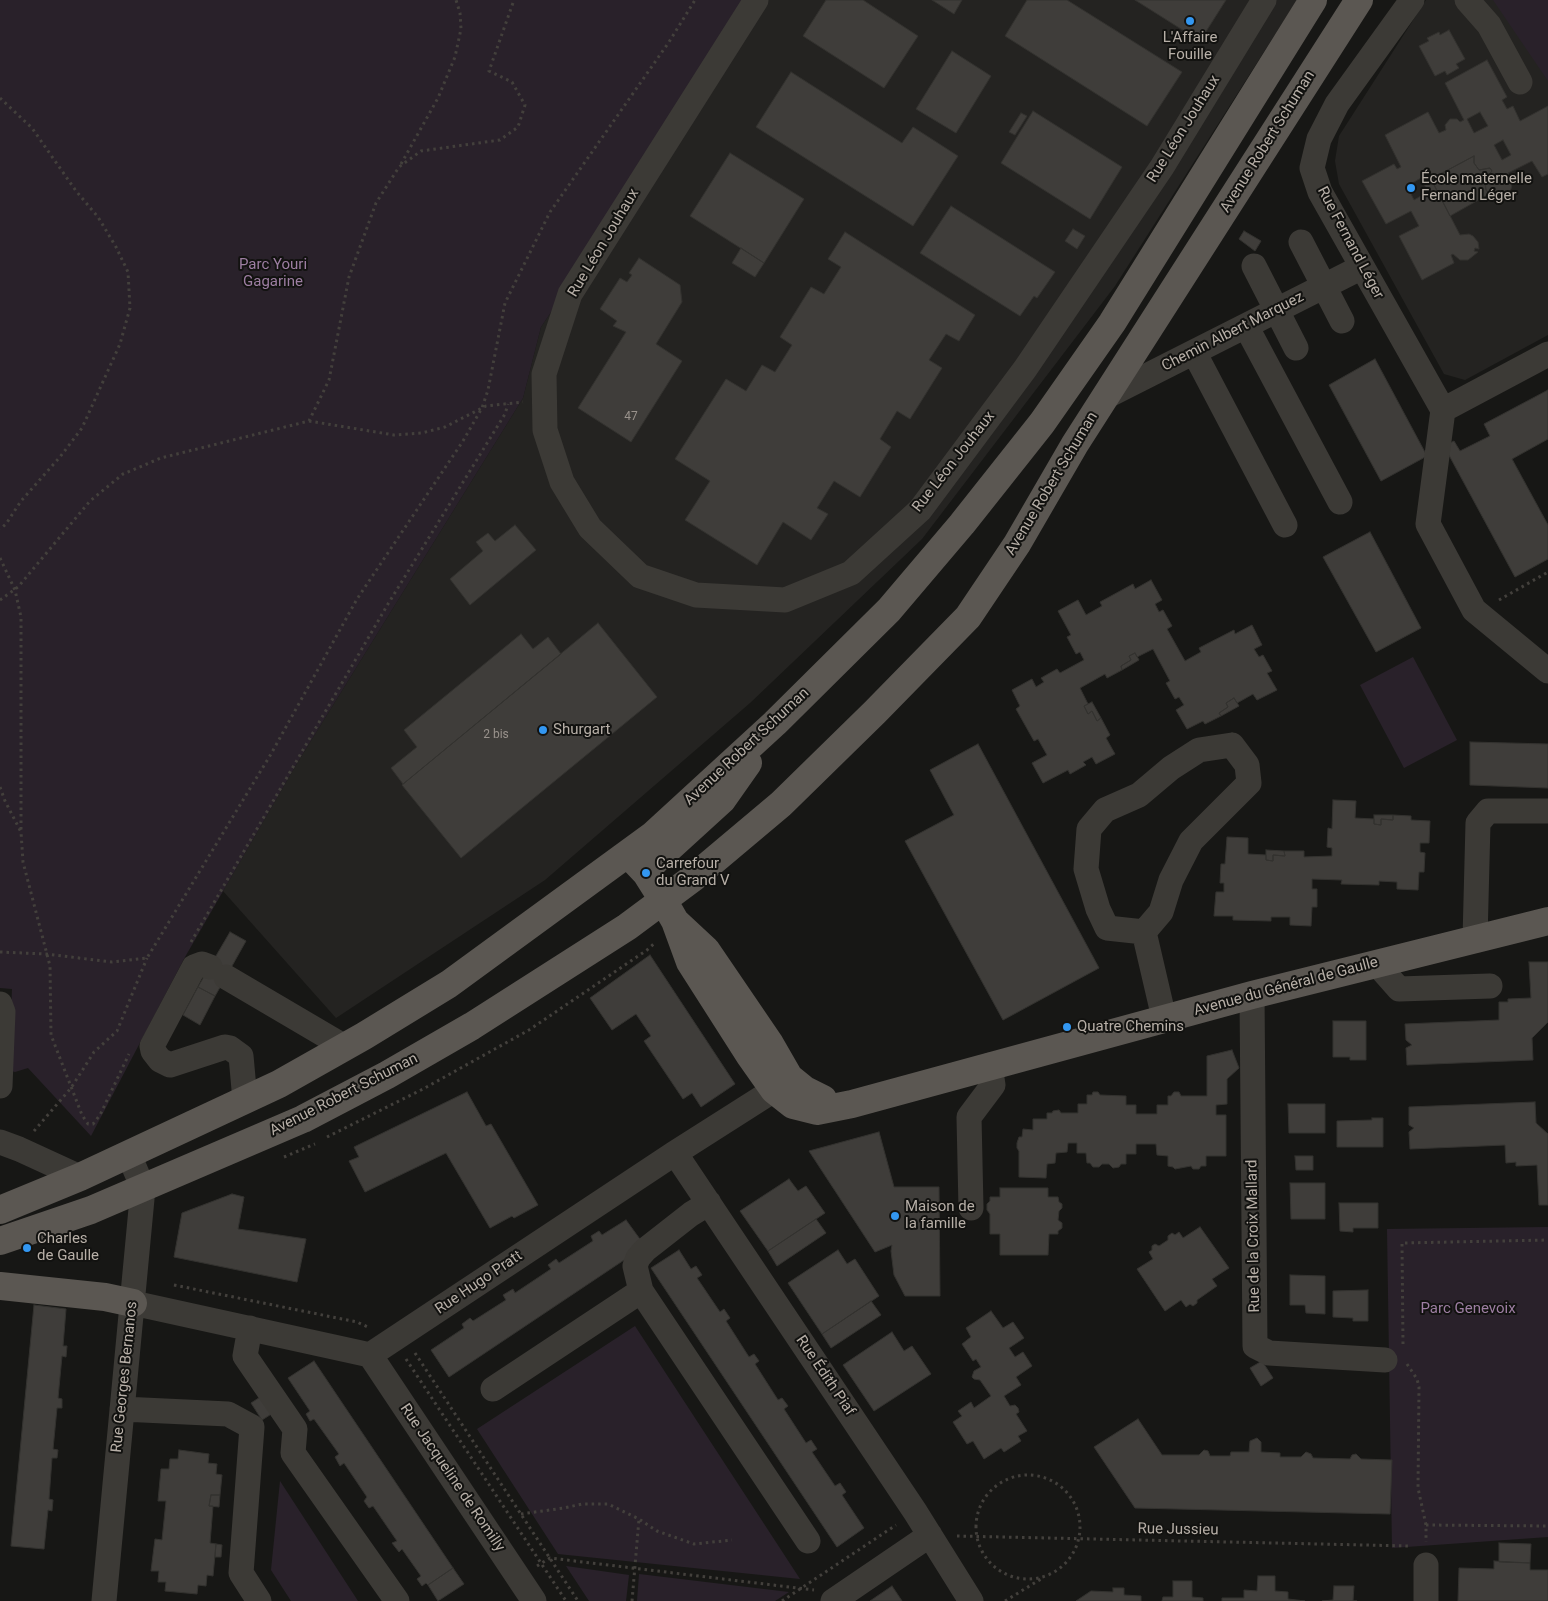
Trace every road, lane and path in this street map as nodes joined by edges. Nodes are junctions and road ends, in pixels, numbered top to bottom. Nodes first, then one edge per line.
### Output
1 (456, 0) edge
2 (514, 0) edge
3 (695, 0) edge
4 (756, 0) edge
5 (1264, 0) edge
6 (1313, 0) edge
7 (1359, 0) edge
8 (1412, 0) edge
9 (1467, 0) edge
10 (1520, 82) dead end
11 (0, 98) edge
12 (399, 167) junction
13 (1301, 242) dead end
14 (1254, 266) dead end
15 (1362, 267) junction
16 (1324, 286) junction
17 (1276, 310) junction
18 (1342, 321) dead end
19 (1246, 326) junction
20 (1296, 348) dead end
21 (1194, 352) junction
22 (1548, 354) edge
23 (1105, 397) junction
24 (545, 399) junction
25 (508, 404) junction
26 (482, 408) junction
27 (1443, 410) junction
28 (309, 421) junction
29 (1340, 502) dead end
30 (1285, 525) dead end
31 (0, 529) edge
32 (0, 558) edge
33 (1548, 572) edge
34 (14, 590) junction
35 (0, 600) edge
36 (1475, 611) junction
37 (1548, 671) edge
38 (0, 787) edge
39 (1548, 811) edge
40 (21, 832) junction
41 (637, 864) junction
42 (669, 911) junction
43 (1548, 921) edge
44 (1144, 932) junction
45 (1475, 939) junction
46 (189, 945) dead end
47 (0, 952) edge
48 (46, 954) junction
49 (147, 958) junction
50 (1376, 963) junction
51 (1490, 986) dead end
52 (1252, 995) junction
53 (0, 1004) edge
54 (1164, 1018) junction
55 (134, 1046) dead end
56 (345, 1047) junction
57 (990, 1065) junction
58 (781, 1083) junction
59 (0, 1086) edge
60 (71, 1088) junction
61 (246, 1100) junction
62 (10, 1146) edge
63 (675, 1153) junction
64 (129, 1155) junction
65 (80, 1177) junction
66 (143, 1188) junction
67 (709, 1203) junction
68 (971, 1208) dead end
69 (0, 1210) edge
70 (1548, 1240) edge
71 (0, 1241) edge
72 (0, 1286) edge
73 (640, 1291) junction
74 (133, 1302) junction
75 (250, 1328) junction
76 (402, 1334) junction
77 (370, 1355) junction
78 (1397, 1356) junction
79 (493, 1389) dead end
80 (122, 1409) junction
81 (916, 1513) junction
82 (521, 1514) junction
83 (640, 1519) junction
84 (1426, 1524) junction
85 (1548, 1526) edge
86 (930, 1535) junction
87 (976, 1536) junction
88 (1079, 1539) junction
89 (732, 1540) dead end
90 (808, 1541) dead end
91 (1426, 1556) junction
92 (550, 1558) junction
93 (635, 1568) junction
94 (1044, 1577) junction
95 (519, 1578) junction
96 (801, 1588) junction
97 (838, 1597) edge
98 (104, 1601) edge
99 (259, 1601) edge
100 (397, 1601) edge
101 (534, 1601) edge
102 (578, 1601) edge
103 (632, 1601) edge
104 (782, 1601) edge
105 (971, 1601) edge
106 (1005, 1601) edge
107 (1426, 1601) edge

1 - 12 path
2 - 12 path
3 - 26 path
4 - 24 street, Rue Léon Jouhaux
5 - 24 street, Rue Léon Jouhaux
6 - 41 main road, Avenue Robert Schuman
7 - 23 main road, Avenue Robert Schuman
8 - 15 street, Rue Fernand Léger
9 - 10 street
11 - 31 path
12 - 28 path
13 - 16 street
14 - 17 street
15 - 16 street, Chemin Albert Marquez
15 - 27 street, Rue Fernand Léger
16 - 17 street, Chemin Albert Marquez
16 - 18 street
17 - 19 street, Chemin Albert Marquez
17 - 20 street
19 - 21 street, Chemin Albert Marquez
19 - 29 street
21 - 23 street, Chemin Albert Marquez
21 - 30 street
22 - 27 street
23 - 42 main road, Avenue Robert Schuman
24 - 25 path
25 - 26 path
25 - 46 path
26 - 28 path
26 - 49 path
27 - 36 street
28 - 34 path
32 - 34 path
33 - 36 path
34 - 35 path
34 - 40 path
36 - 37 street
38 - 40 path
39 - 45 street
40 - 48 path
41 - 42 main road
41 - 56 main road
42 - 58 main road, Avenue du Général de Gaulle
42 - 66 main road, Avenue Robert Schuman
43 - 45 main road, Avenue du Général de Gaulle
44 - 44 street
44 - 54 street
45 - 50 main road, Avenue du Général de Gaulle
47 - 48 path
48 - 49 path
48 - 60 path
49 - 60 path
50 - 51 street
50 - 52 main road, Avenue du Général de Gaulle
52 - 54 main road, Avenue du Général de Gaulle
52 - 78 street, Rue de la Croix Mallard
53 - 59 street
54 - 57 main road, Avenue du Général de Gaulle
55 - 60 path
56 - 61 main road
56 - 61 street
57 - 58 main road, Avenue du Général de Gaulle
57 - 68 street
58 - 63 street, Rue Hugo Pratt
60 - 62 path
61 - 64 main road
62 - 65 street
63 - 67 street, Rue Édith Piaf
63 - 76 street, Rue Hugo Pratt
64 - 65 main road
64 - 66 street, Rue Georges Bernanos
65 - 69 main road
66 - 71 main road, Avenue Robert Schuman
66 - 74 street, Rue Georges Bernanos
67 - 73 street
67 - 81 street, Rue Édith Piaf
70 - 78 path
72 - 74 main road
73 - 79 street
73 - 90 street
74 - 75 street
74 - 80 street, Rue Georges Bernanos
75 - 77 street
75 - 100 street
76 - 77 street, Rue Hugo Pratt
76 - 82 path
77 - 95 street, Rue Jacqueline de Romilly
78 - 84 path
80 - 98 street, Rue Georges Bernanos
80 - 99 street
81 - 86 street, Rue Édith Piaf
81 - 96 path
82 - 83 path
82 - 92 path
83 - 89 path
83 - 93 path
84 - 85 path
84 - 91 path
86 - 87 path, Rue Jussieu
86 - 97 street
86 - 105 street, Rue Édith Piaf
87 - 88 path, Rue Jussieu
87 - 88 path
87 - 94 path
88 - 91 path, Rue Jussieu
88 - 94 path
91 - 107 street
92 - 93 path
92 - 95 path
92 - 102 path
93 - 96 path
93 - 103 path
94 - 106 path
95 - 101 street, Rue Jacqueline de Romilly
96 - 97 path
96 - 104 path

